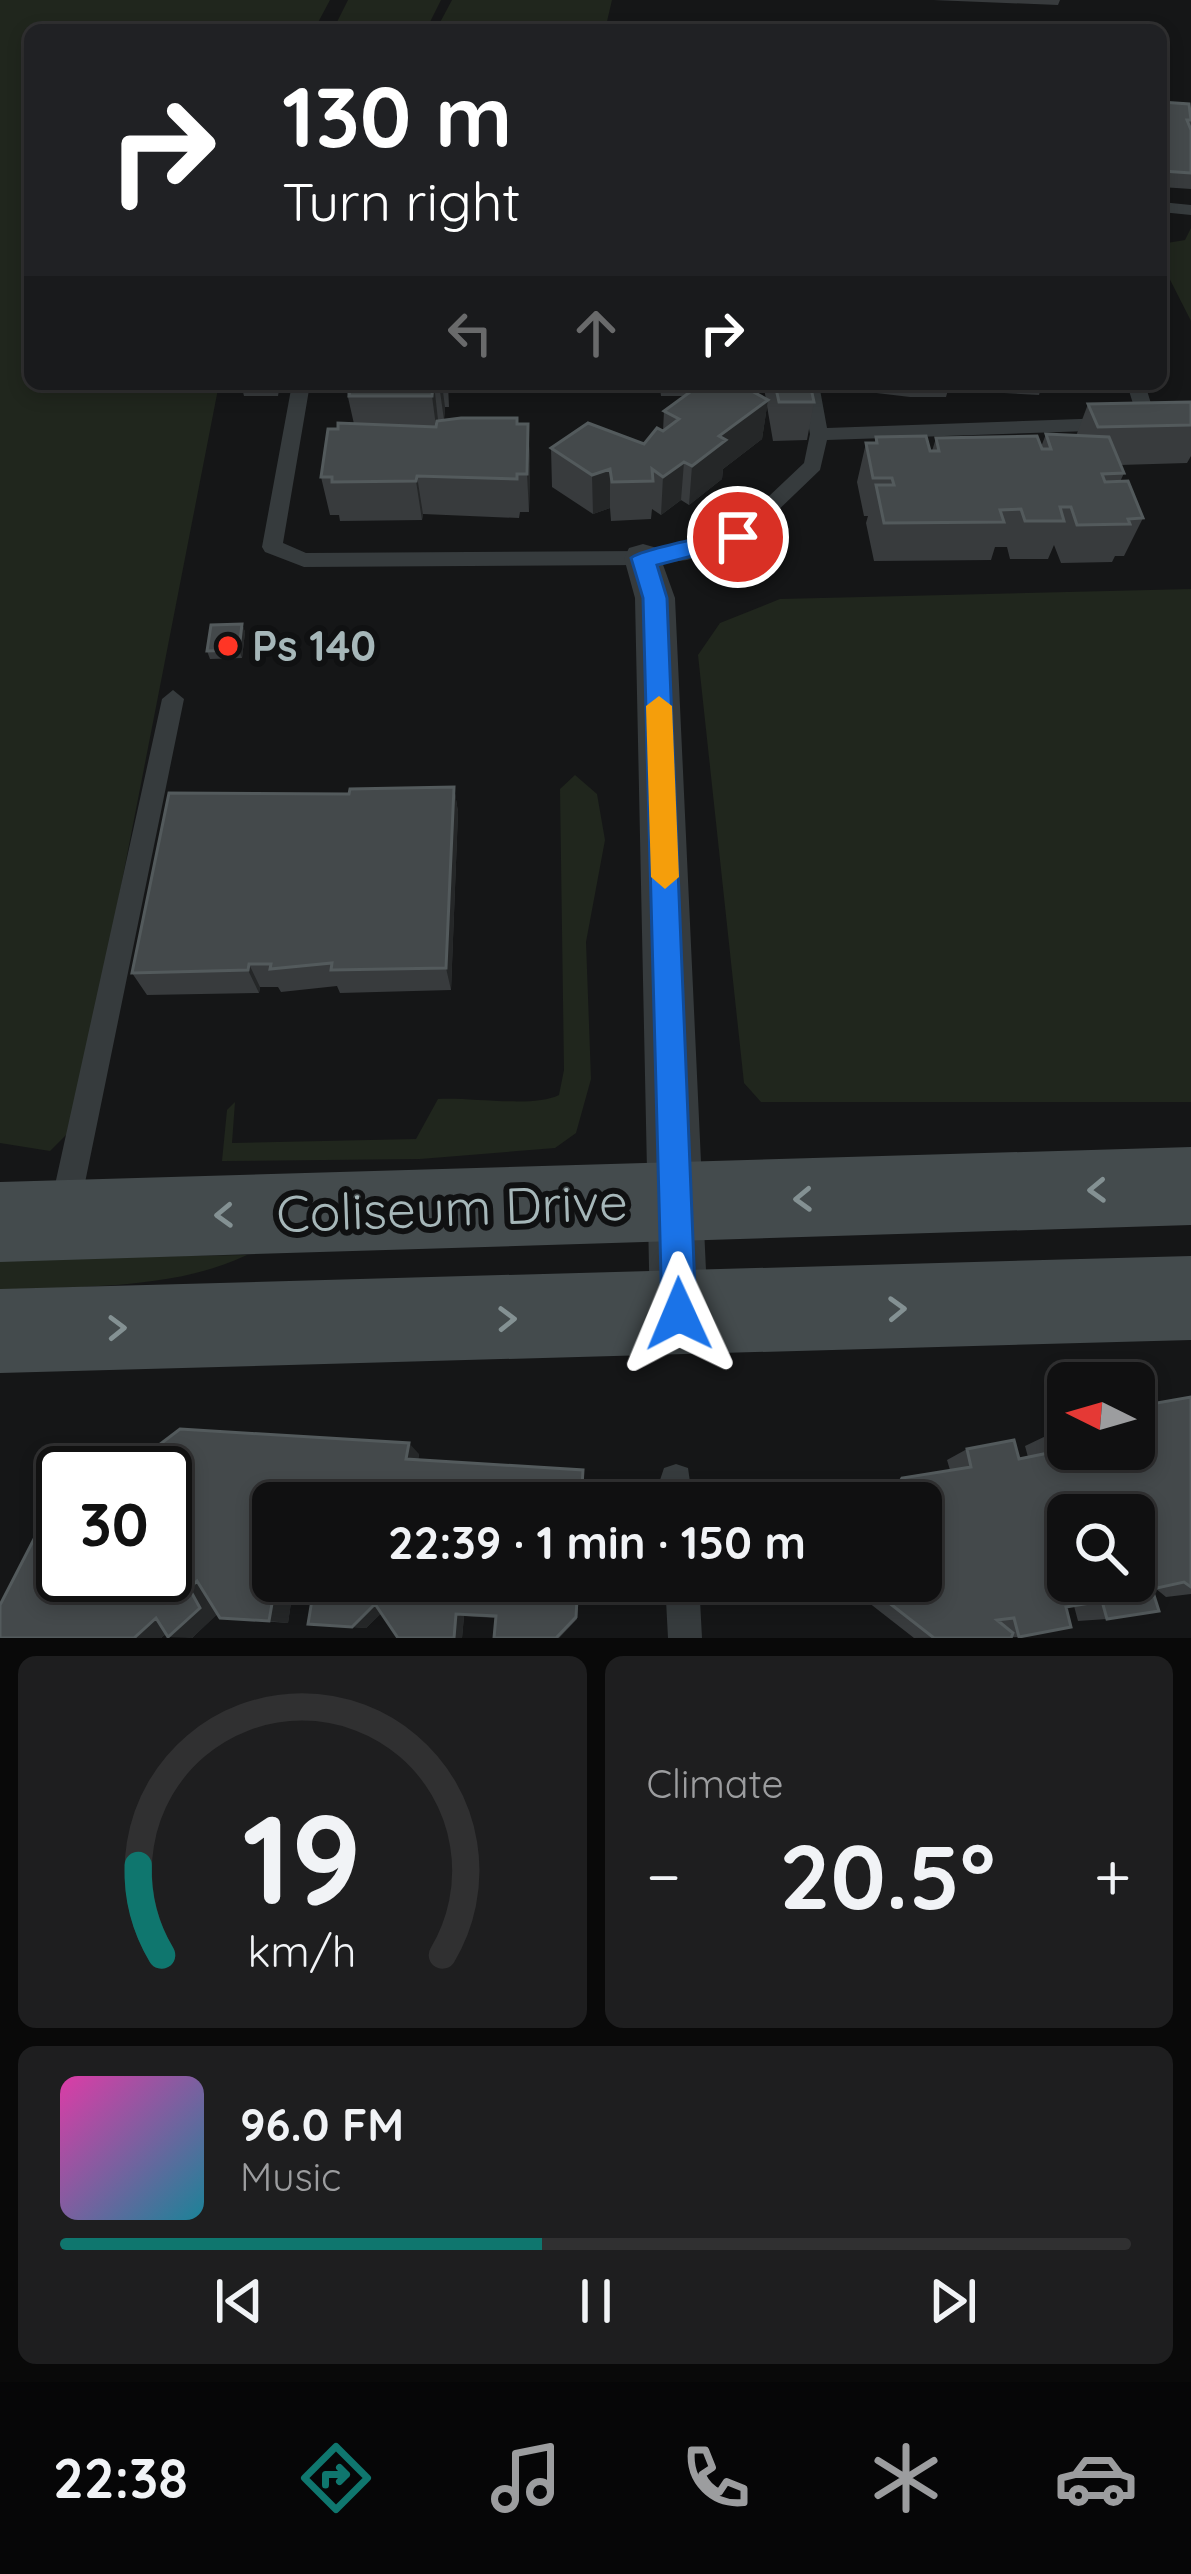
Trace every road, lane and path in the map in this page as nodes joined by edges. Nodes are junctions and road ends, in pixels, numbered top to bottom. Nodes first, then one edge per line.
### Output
1 (300, 390) edge
2 (811, 390) edge
3 (1139, 390) edge
4 (819, 434) junction
5 (643, 558) junction
6 (173, 699) dead end
7 (1191, 1186) edge
8 (676, 1202) junction
9 (31, 1221) edge
10 (1191, 1298) edge
11 (679, 1314) junction
12 (0, 1331) edge
13 (683, 1602) edge
14 (685, 1638) edge

1 - 5 lane
2 - 4 lane
3 - 4 lane
4 - 5 lane
5 - 8 street
6 - 9 lane
7 -> 8 street, Coliseum Drive
8 -> 9 street, Coliseum Drive
8 - 11 street
11 -> 10 street
12 -> 11 street
13 - 14 lane

